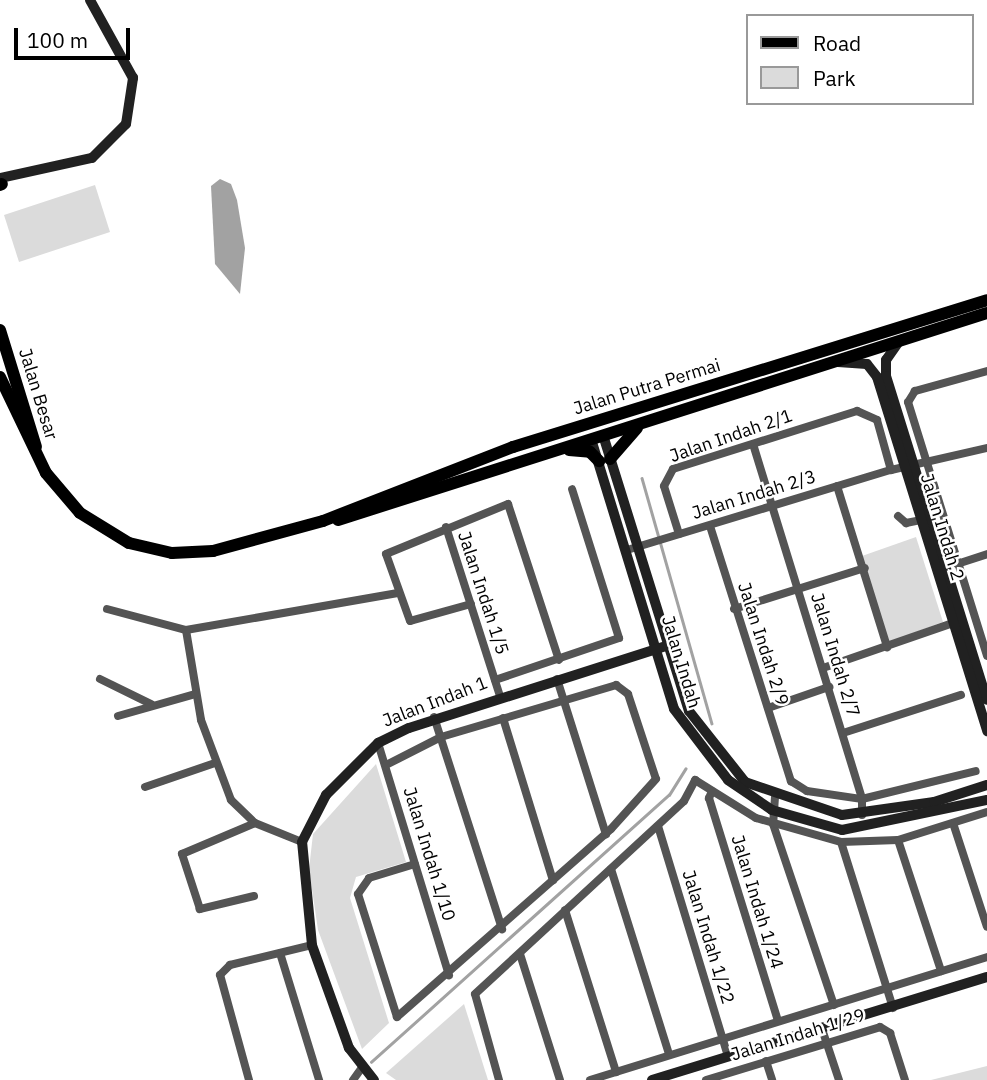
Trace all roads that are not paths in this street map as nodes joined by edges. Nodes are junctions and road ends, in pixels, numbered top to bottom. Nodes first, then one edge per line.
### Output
1 (90, 0) edge
2 (0, 183) edge
3 (987, 300) edge
4 (987, 313) edge
5 (0, 330) edge
6 (898, 343) junction
7 (838, 362) junction
8 (987, 370) edge
9 (0, 377) edge
10 (628, 412) junction
11 (649, 419) junction
12 (596, 435) junction
13 (550, 436) junction
14 (753, 444) junction
15 (987, 448) edge
16 (552, 452) junction
17 (604, 460) junction
18 (39, 461) junction
19 (909, 465) junction
20 (928, 465) junction
21 (891, 470) junction
22 (837, 486) junction
23 (572, 489) dead end
24 (771, 506) junction
25 (898, 516) dead end
26 (922, 520) junction
27 (323, 521) junction
28 (710, 526) junction
29 (446, 527) junction
30 (679, 534) junction
31 (632, 548) junction
32 (987, 554) edge
33 (959, 564) junction
34 (865, 568) junction
35 (942, 570) junction
36 (798, 589) junction
37 (398, 593) junction
38 (471, 604) junction
39 (107, 609) dead end
40 (734, 609) junction
41 (957, 622) junction
42 (186, 629) junction
43 (663, 647) junction
44 (887, 647) junction
45 (987, 656) edge
46 (559, 660) junction
47 (823, 668) junction
48 (100, 679) dead end
49 (557, 679) junction
50 (495, 680) junction
51 (829, 687) junction
52 (195, 694) junction
53 (961, 695) dead end
54 (500, 696) junction
55 (562, 698) junction
56 (987, 699) edge
57 (150, 704) junction
58 (768, 708) junction
59 (118, 716) dead end
60 (434, 718) junction
61 (503, 718) junction
62 (987, 731) edge
63 (843, 733) junction
64 (441, 737) junction
65 (378, 743) junction
66 (215, 763) junction
67 (386, 765) junction
68 (976, 771) dead end
69 (987, 785) edge
70 (145, 787) dead end
71 (712, 791) junction
72 (775, 797) junction
73 (862, 799) junction
74 (987, 800) edge
75 (772, 810) junction
76 (987, 812) edge
77 (862, 815) junction
78 (245, 816) junction
79 (255, 823) junction
80 (953, 823) junction
81 (773, 824) junction
82 (658, 826) junction
83 (224, 833) junction
84 (606, 834) junction
85 (898, 840) junction
86 (302, 842) junction
87 (841, 842) junction
88 (415, 864) junction
89 (611, 869) junction
90 (553, 881) junction
91 (254, 896) dead end
92 (565, 910) junction
93 (987, 927) edge
94 (502, 929) junction
95 (312, 945) junction
96 (280, 953) junction
97 (520, 954) junction
98 (987, 957) edge
99 (941, 971) junction
100 (449, 975) junction
101 (987, 977) edge
102 (887, 988) junction
103 (834, 1004) junction
104 (893, 1008) junction
105 (778, 1021) junction
106 (822, 1029) junction
107 (722, 1038) junction
108 (827, 1042) junction
109 (670, 1054) junction
110 (728, 1056) junction
111 (765, 1062) junction
112 (361, 1069) junction
113 (616, 1072) junction
114 (249, 1080) edge
115 (319, 1080) edge
116 (353, 1080) edge
117 (374, 1080) edge
118 (499, 1080) edge
119 (560, 1080) edge
120 (590, 1080) edge
121 (652, 1080) edge
122 (706, 1080) edge
123 (772, 1080) edge
124 (839, 1080) edge
125 (905, 1080) edge

1 - 2 street
3 - 10 main road, Jalan Putra Permai
4 - 6 main road, Jalan Putra Permai
5 - 18 main road, Jalan Besar
6 - 7 main road, Jalan Putra Permai
6 - 19 street, Jalan Indah 2
7 - 11 main road, Jalan Putra Permai
7 - 19 street, Jalan Indah 2
8 - 20 street
9 - 18 main road, Jalan Besar
10 - 12 main road
10 - 13 main road, Jalan Putra Permai
11 - 12 main road, Jalan Putra Permai
11 - 17 main road
12 - 13 main road
12 - 16 main road, Jalan Putra Permai
12 - 17 street, Jalan Indah
13 - 27 main road, Jalan Putra Permai
14 - 21 street, Jalan Indah 2/1
14 - 24 street, Jalan Indah 2/7
14 - 30 street, Jalan Indah 2/1
15 - 20 street
16 - 17 main road
16 - 27 main road, Jalan Putra Permai
17 - 31 street, Jalan Indah
18 - 27 main road, Jalan Putra Permai
19 - 20 street
19 - 21 street, Jalan Indah 2/3
19 - 26 street, Jalan Indah 2
19 - 35 street, Jalan Indah 2
20 - 33 street
21 - 22 street, Jalan Indah 2/3
22 - 24 street, Jalan Indah 2/3
22 - 34 street
23 - 46 street
24 - 28 street, Jalan Indah 2/3
24 - 36 street, Jalan Indah 2/7
25 - 26 street
26 - 35 street, Jalan Indah 2
28 - 30 street, Jalan Indah 2/3
28 - 40 street, Jalan Indah 2/9
29 - 37 street, Jalan Indah 1/5
29 - 38 street, Jalan Indah 1/5
29 - 46 street
30 - 31 street, Jalan Indah 2/3
31 - 43 street, Jalan Indah
32 - 33 street
33 - 35 street
33 - 45 street
34 - 36 street
34 - 44 street
35 - 41 street, Jalan Indah 2
36 - 40 street
36 - 47 street, Jalan Indah 2/7
37 - 38 street
37 - 42 street
38 - 50 street, Jalan Indah 1/5
39 - 42 street
40 - 58 street, Jalan Indah 2/9
41 - 44 street
41 - 56 street, Jalan Indah 2
41 - 62 street, Jalan Indah 2
42 - 52 street
43 - 49 street, Jalan Indah 1
43 - 72 street, Jalan Indah
43 - 75 street, Jalan Indah
44 - 47 street
46 - 50 street
47 - 51 street, Jalan Indah 2/7
48 - 57 street
49 - 54 street, Jalan Indah 1
49 - 55 street
50 - 54 street, Jalan Indah 1/5
51 - 58 street
51 - 63 street, Jalan Indah 2/7
52 - 57 street
52 - 66 street
53 - 63 street
54 - 60 street, Jalan Indah 1
55 - 61 street
55 - 84 street
55 - 84 street
57 - 59 street
58 - 73 street, Jalan Indah 2/9
60 - 64 street
60 - 65 street, Jalan Indah 1
61 - 64 street
61 - 90 street
63 - 73 street, Jalan Indah 2/7
64 - 67 street
64 - 94 street
65 - 67 street, Jalan Indah 1/10
65 - 86 street, Jalan Indah 1
66 - 70 street
66 - 78 street
67 - 88 street, Jalan Indah 1/10
68 - 73 street
69 - 77 street, Jalan Indah
71 - 81 street
71 - 82 street
71 - 105 street, Jalan Indah 1/24
72 - 75 street
72 - 77 street, Jalan Indah
73 - 77 street, Jalan Indah 2/7
74 - 75 street, Jalan Indah
75 - 81 street
76 - 80 street
78 - 79 street
78 - 83 street
79 - 83 street
79 - 86 street
80 - 85 street
80 - 93 street
81 - 87 street
81 - 103 street
82 - 89 street
82 - 107 street, Jalan Indah 1/22
83 - 91 street
84 - 90 street
85 - 87 street
85 - 99 street
86 - 95 street
87 - 102 street
88 - 100 street, Jalan Indah 1/10
88 - 100 street
89 - 92 street
89 - 109 street
90 - 94 street
92 - 97 street
92 - 113 street
94 - 100 street
95 - 96 street
95 - 112 street
96 - 114 street
96 - 115 street
97 - 118 street
97 - 119 street
98 - 99 street
99 - 102 street
101 - 104 street
102 - 103 street
102 - 104 street
103 - 105 street
104 - 106 street
105 - 107 street
106 - 108 street
106 - 110 street
107 - 109 street
107 - 110 street, Jalan Indah 1/22
108 - 111 street, Jalan Indah 1/29
108 - 124 street
108 - 125 street, Jalan Indah 1/29
109 - 113 street
110 - 121 street
111 - 122 street, Jalan Indah 1/29
111 - 123 street
112 - 116 street
112 - 117 street
113 - 120 street

